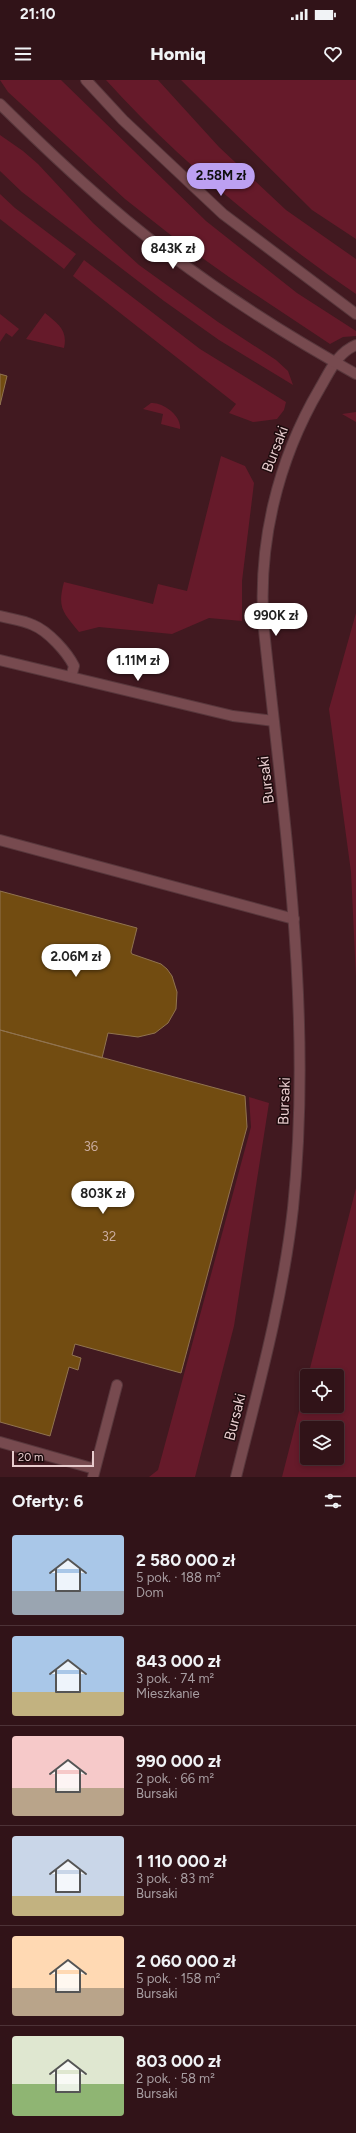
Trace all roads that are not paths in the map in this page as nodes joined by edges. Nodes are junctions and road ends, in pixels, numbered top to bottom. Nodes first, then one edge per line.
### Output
1 (86, 80) edge
2 (0, 104) edge
3 (356, 314) edge
4 (356, 345) edge
5 (335, 363) junction
6 (356, 374) edge
7 (0, 616) edge
8 (0, 660) edge
9 (71, 677) junction
10 (274, 721) junction
11 (0, 840) edge
12 (294, 919) junction
13 (117, 1385) dead end
14 (0, 1442) edge
15 (94, 1473) edge
16 (236, 1477) edge

1 - 3 street
2 - 5 street
4 - 5 street, Bursaki
5 - 6 street
5 - 10 street, Bursaki
7 - 9 street
8 - 9 street
9 - 10 street
10 - 12 street, Bursaki
11 - 12 street
12 - 16 street, Bursaki
13 - 15 street
14 - 15 street

